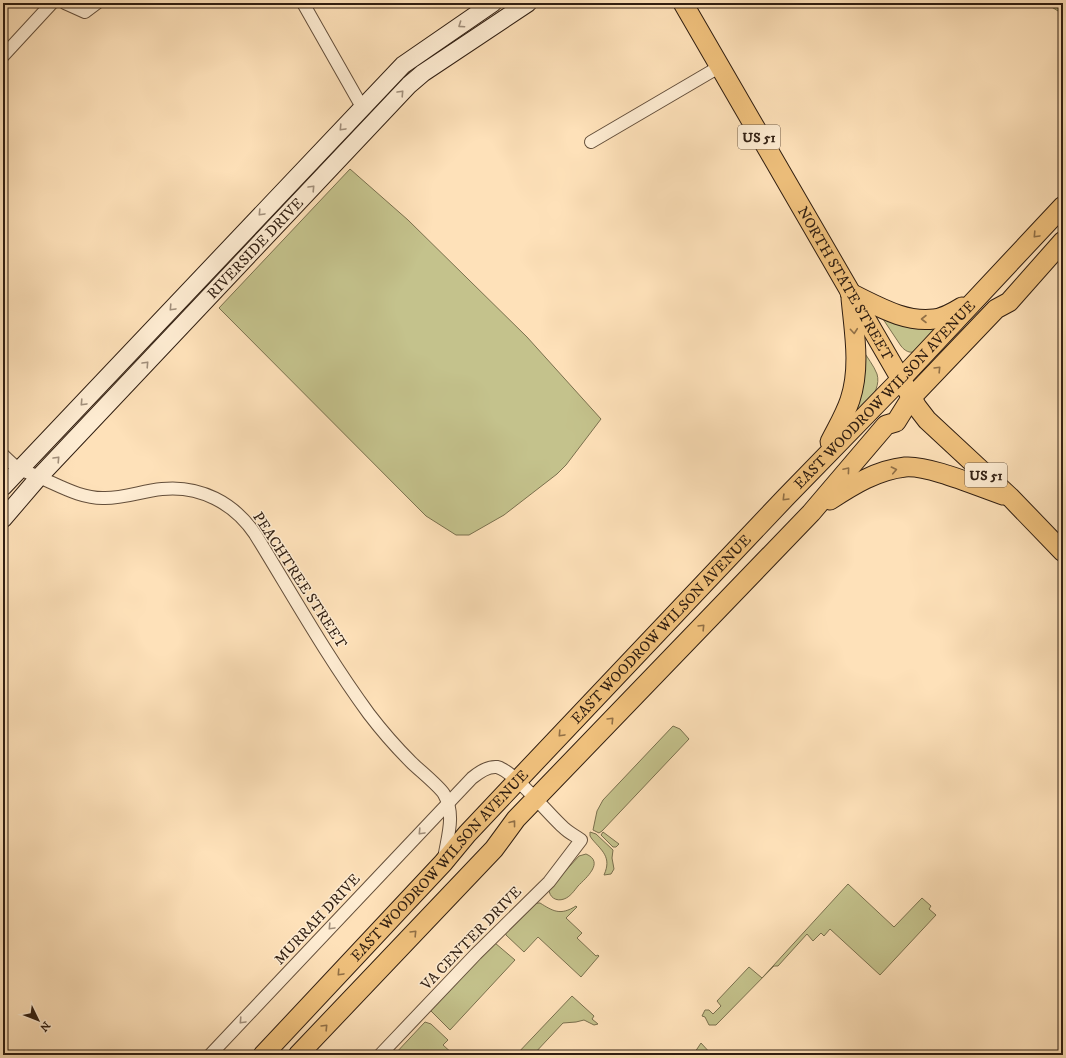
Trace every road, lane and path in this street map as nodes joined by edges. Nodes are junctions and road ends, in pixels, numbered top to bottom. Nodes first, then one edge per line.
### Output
1 (52, 3) edge
2 (65, 3) edge
3 (97, 3) edge
4 (303, 3) edge
5 (493, 3) edge
6 (528, 3) edge
7 (683, 3) edge
8 (3, 56) edge
9 (719, 67) junction
10 (362, 107) junction
11 (591, 142) dead end
12 (1063, 206) edge
13 (1063, 241) edge
14 (983, 291) junction
15 (850, 293) junction
16 (900, 380) junction
17 (911, 398) junction
18 (3, 455) edge
19 (813, 468) junction
20 (20, 469) junction
21 (39, 477) junction
22 (3, 487) edge
23 (1011, 498) junction
24 (810, 513) junction
25 (3, 519) edge
26 (1063, 552) edge
27 (517, 781) junction
28 (536, 798) junction
29 (448, 804) junction
30 (443, 863) junction
31 (210, 1055) edge
32 (263, 1055) edge
33 (298, 1055) edge
34 (380, 1055) edge

1 - 8 street
2 - 3 street
4 - 10 street
5 -> 10 street, RIVERSIDE DRIVE
21 -> 6 street, RIVERSIDE DRIVE
7 - 9 main road, NORTH STATE STREET / US 51
9 - 11 street
9 - 15 main road, NORTH STATE STREET / US 51
10 -> 20 street, RIVERSIDE DRIVE
12 -> 14 main road, EAST WOODROW WILSON AVENUE
17 -> 13 main road, EAST WOODROW WILSON AVENUE
14 -> 15 main road
14 - 16 main road, EAST WOODROW WILSON AVENUE
15 - 16 main road, NORTH STATE STREET / US 51
15 -> 19 main road
16 - 17 main road, NORTH STATE STREET / US 51
16 - 19 main road, EAST WOODROW WILSON AVENUE
17 - 23 main road, NORTH STATE STREET / US 51
24 -> 17 main road, EAST WOODROW WILSON AVENUE
18 - 20 street, PEACHTREE STREET
19 -> 27 main road, EAST WOODROW WILSON AVENUE
20 - 21 street, PEACHTREE STREET
20 - 22 street, RIVERSIDE DRIVE
21 - 25 street, RIVERSIDE DRIVE
21 - 29 street, PEACHTREE STREET
24 -> 23 main road
23 - 26 main road, NORTH STATE STREET / US 51
28 -> 24 main road, EAST WOODROW WILSON AVENUE
27 - 28 street
27 - 29 street
27 - 30 main road, EAST WOODROW WILSON AVENUE
33 -> 28 main road, EAST WOODROW WILSON AVENUE
28 - 34 street, VA CENTER DRIVE
29 - 30 street, PEACHTREE STREET
29 -> 31 street, MURRAH DRIVE
30 -> 32 main road, EAST WOODROW WILSON AVENUE

